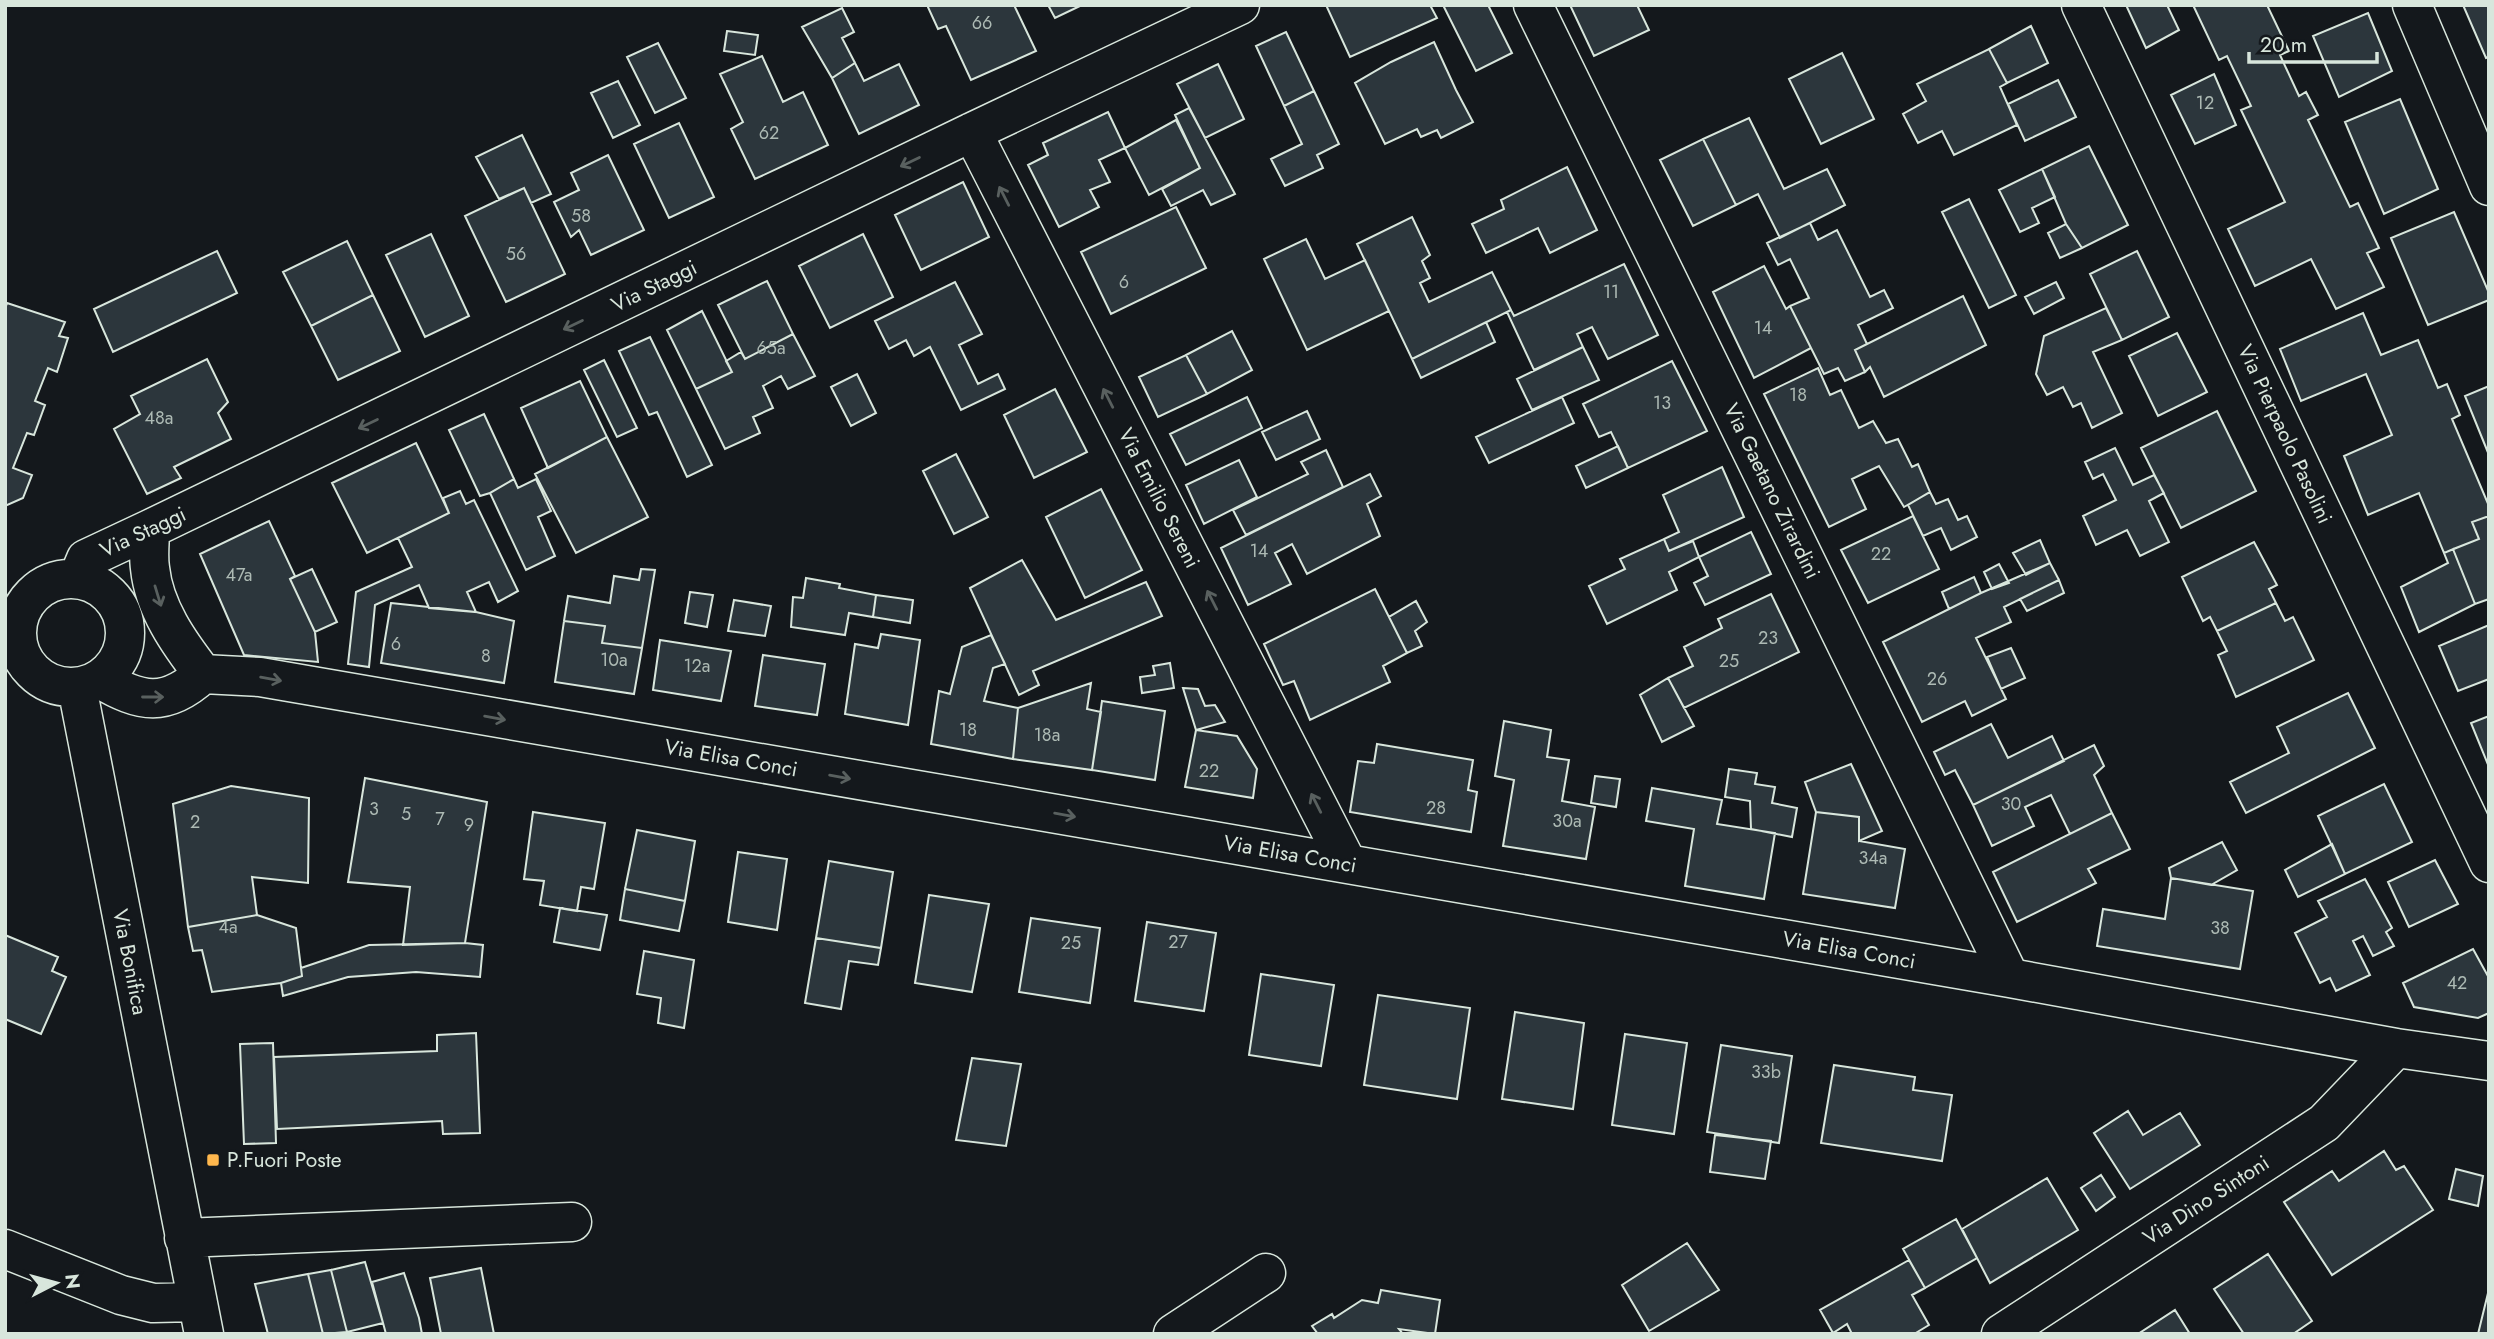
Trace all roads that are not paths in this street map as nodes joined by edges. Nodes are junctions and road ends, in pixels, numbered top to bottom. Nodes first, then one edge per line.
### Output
1 (1240, 5) edge
2 (1533, 5) edge
3 (2081, 5) edge
4 (2412, 5) edge
5 (972, 132) junction
6 (2489, 186) edge
7 (150, 530) junction
8 (78, 578) junction
9 (14, 602) edge
10 (203, 674) junction
11 (89, 683) junction
12 (1347, 863) junction
13 (2489, 863) edge
14 (2010, 978) junction
15 (2396, 1048) junction
16 (2489, 1061) edge
17 (572, 1222) dead end
18 (184, 1238) junction
19 (5, 1249) edge
20 (1265, 1273) dead end
21 (200, 1318) edge
22 (1173, 1334) edge
23 (2001, 1334) edge

1 - 5 street, Via Staggi
2 - 14 street, Via Gaetano Zirardini
3 - 13 street, Via Pierpaolo Pasolini
4 - 6 street
5 -> 7 street, Via Staggi
12 -> 5 street, Via Emilio Sereni
7 - 8 street, Via Staggi
7 -> 10 street
8 - 9 street
8 - 11 street
9 - 11 street
11 -> 10 street
10 -> 12 street, Via Elisa Conci
11 - 18 street, Via Bonifica
12 - 14 street, Via Elisa Conci
14 - 15 street, Via Elisa Conci
15 - 16 street, Via Elisa Conci
15 - 23 street, Via Dino Sintoni
17 - 18 street
18 - 21 street, Via Bonifica
19 - 21 street
20 - 22 street

